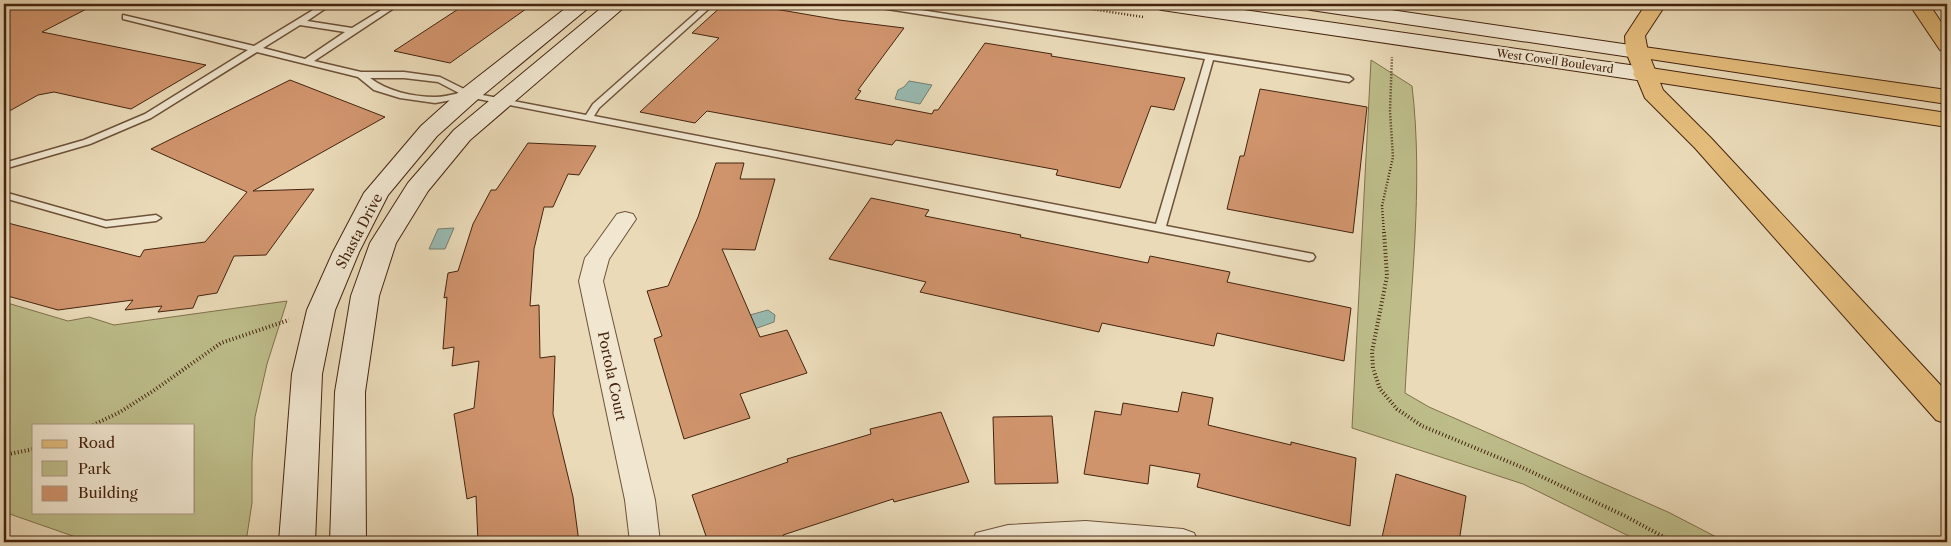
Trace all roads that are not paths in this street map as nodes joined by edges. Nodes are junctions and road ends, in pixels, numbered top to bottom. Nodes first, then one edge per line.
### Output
1 (328, 4) edge
2 (396, 4) edge
3 (583, 4) edge
4 (618, 4) edge
5 (710, 4) edge
6 (868, 4) edge
7 (1311, 4) edge
8 (1656, 4) edge
9 (1919, 4) edge
10 (1219, 8) edge
11 (1157, 11) edge
12 (126, 17) dead end
13 (299, 22) junction
14 (353, 31) junction
15 (1947, 46) edge
16 (254, 50) junction
17 (1210, 57) junction
18 (306, 62) junction
19 (1641, 63) junction
20 (361, 76) junction
21 (1349, 79) dead end
22 (469, 95) junction
23 (1947, 97) edge
24 (501, 102) junction
25 (588, 118) junction
26 (1941, 119) edge
27 (4, 166) edge
28 (4, 195) edge
29 (156, 218) dead end
30 (625, 219) dead end
31 (1160, 228) junction
32 (1309, 257) dead end
33 (1947, 412) edge
34 (297, 542) edge
35 (348, 542) edge
36 (644, 542) edge
37 (987, 542) edge
38 (1183, 542) edge

1 - 13 lane
2 - 14 lane
3 - 22 street, Shasta Drive
4 - 24 street, Shasta Drive
5 - 25 lane
6 - 17 lane
7 - 19 street, West Covell Boulevard
8 - 19 main road
9 - 15 main road
10 - 11 street, West Covell Boulevard
10 - 19 street, West Covell Boulevard
12 - 16 lane
13 - 14 lane
13 - 16 lane
14 - 18 lane
16 - 18 lane
16 - 27 lane
17 - 21 lane
17 - 31 lane
18 - 20 lane
19 - 23 main road, West Covell Boulevard
19 - 26 main road, West Covell Boulevard
19 - 33 main road
20 - 22 lane
20 - 22 lane
22 - 24 lane
22 - 34 street, Shasta Drive
24 - 25 lane
24 - 35 street, Shasta Drive
25 - 31 lane
28 - 29 lane
30 - 36 street, Portola Court
31 - 32 lane
37 - 38 street

